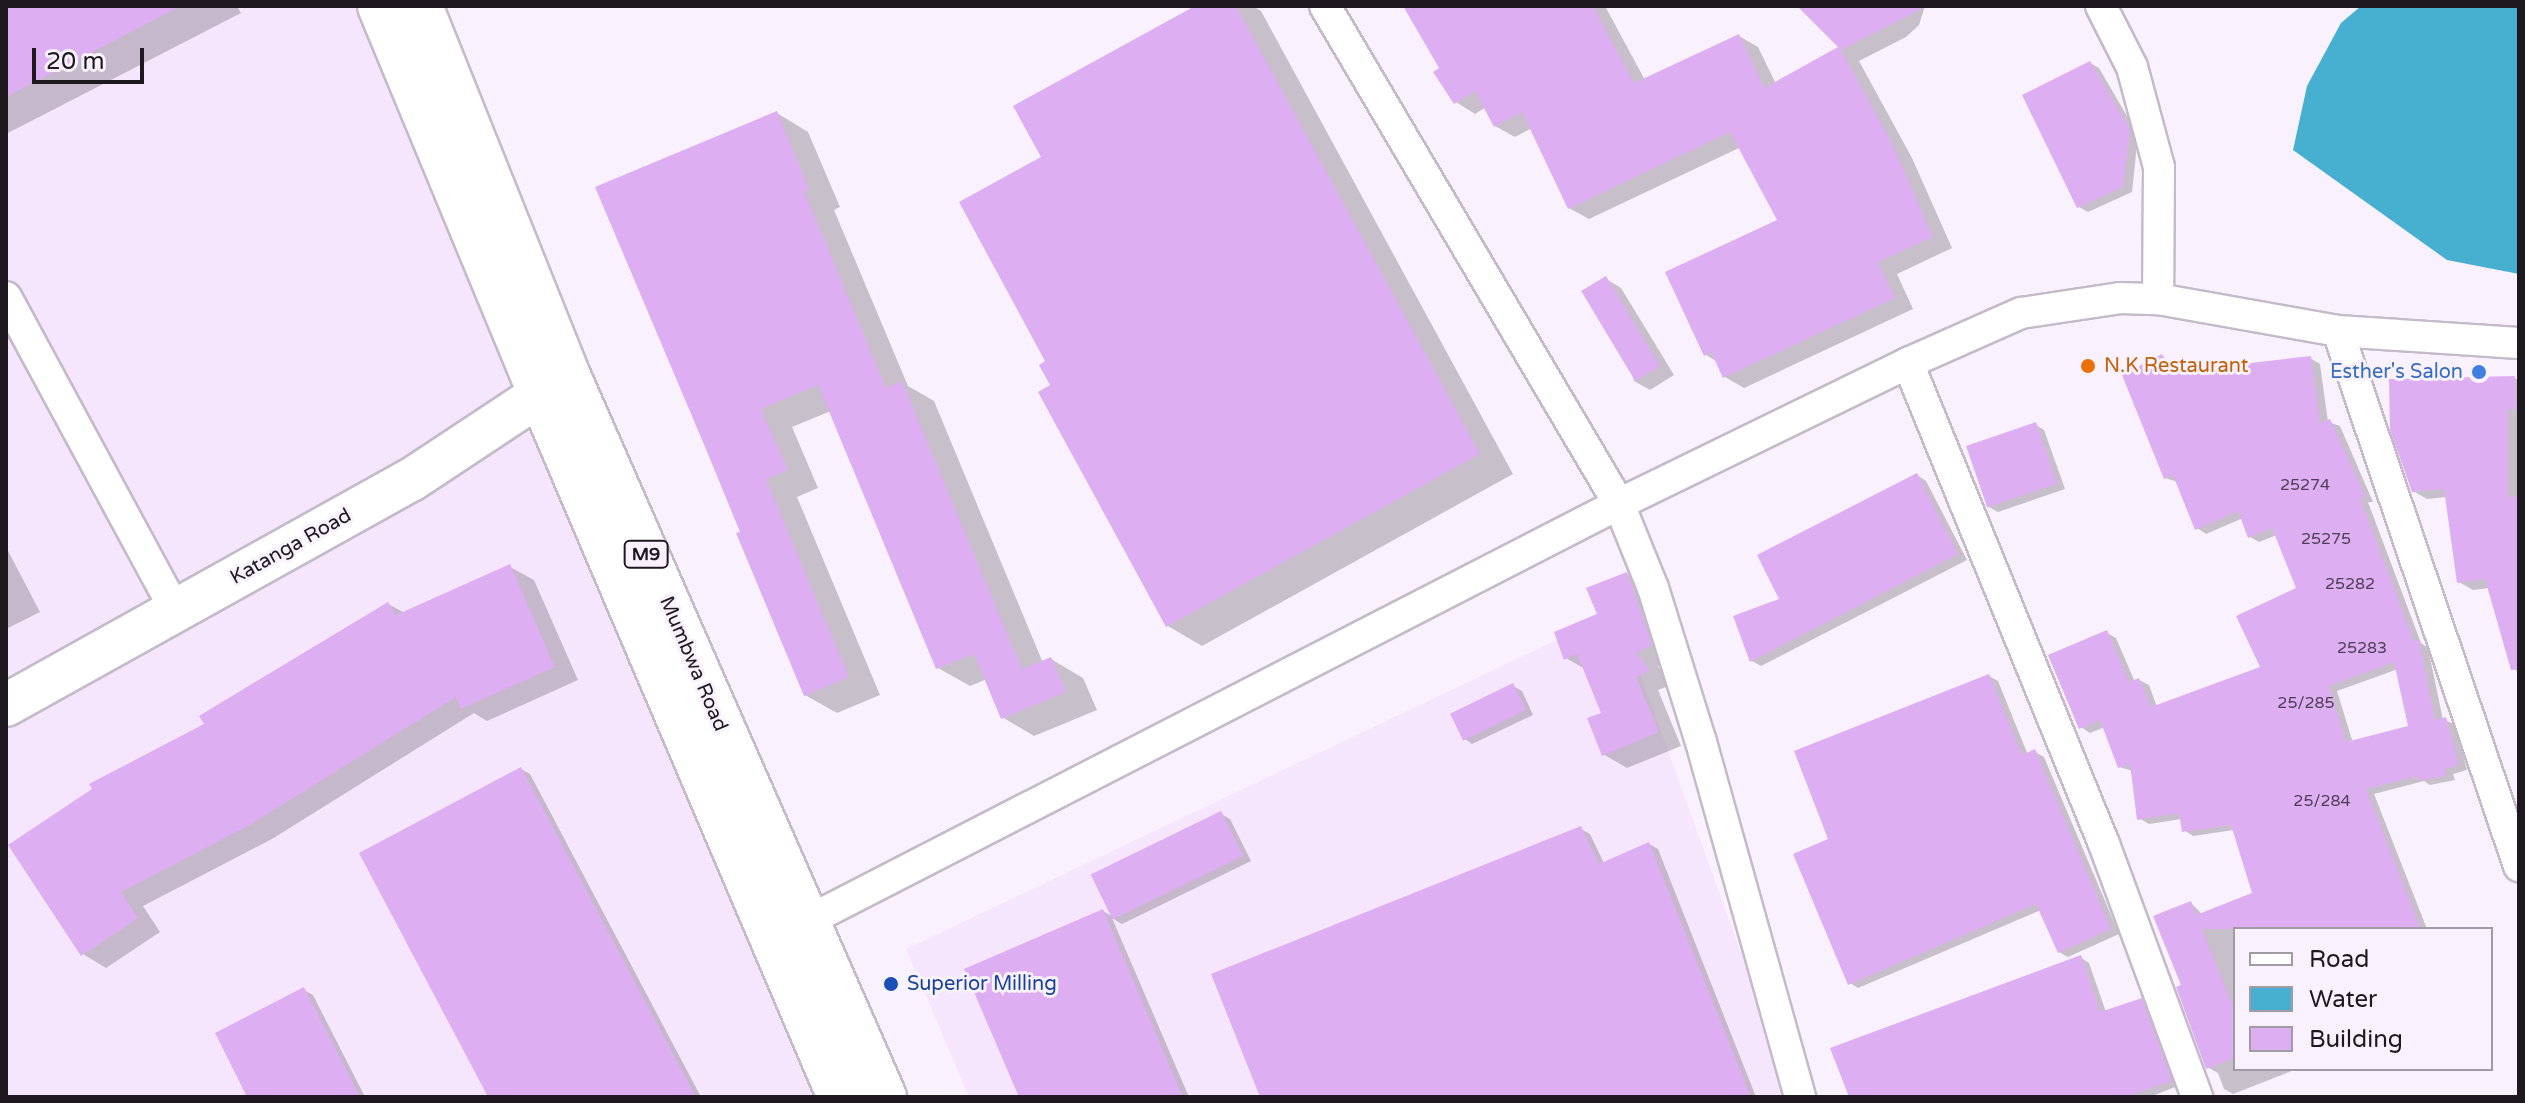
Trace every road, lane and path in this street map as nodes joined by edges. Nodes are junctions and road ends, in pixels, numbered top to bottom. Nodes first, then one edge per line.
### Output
1 (380, 6) edge
2 (420, 6) edge
3 (1325, 6) edge
4 (2101, 6) edge
5 (6, 297) edge
6 (2158, 299) junction
7 (2338, 331) junction
8 (2519, 343) edge
9 (1908, 363) junction
10 (554, 384) junction
11 (1619, 504) junction
12 (176, 611) junction
13 (6, 705) edge
14 (2519, 866) edge
15 (790, 930) junction
16 (840, 1097) edge
17 (884, 1097) edge
18 (1800, 1097) edge
19 (2197, 1097) edge

1 - 10 main road, Mumbwa Road / M9
2 - 10 main road, Mumbwa Road / M9
3 - 11 street
4 - 6 street
5 - 12 street
6 - 7 street
6 - 9 street
7 - 8 street
7 - 14 street
9 - 11 street
9 - 19 street
10 - 12 street, Katanga Road
10 - 15 main road, Mumbwa Road / M9
11 - 15 street
11 - 18 street
12 - 13 street, Katanga Road
15 - 16 main road, Mumbwa Road / M9
15 - 17 main road, Mumbwa Road / M9

